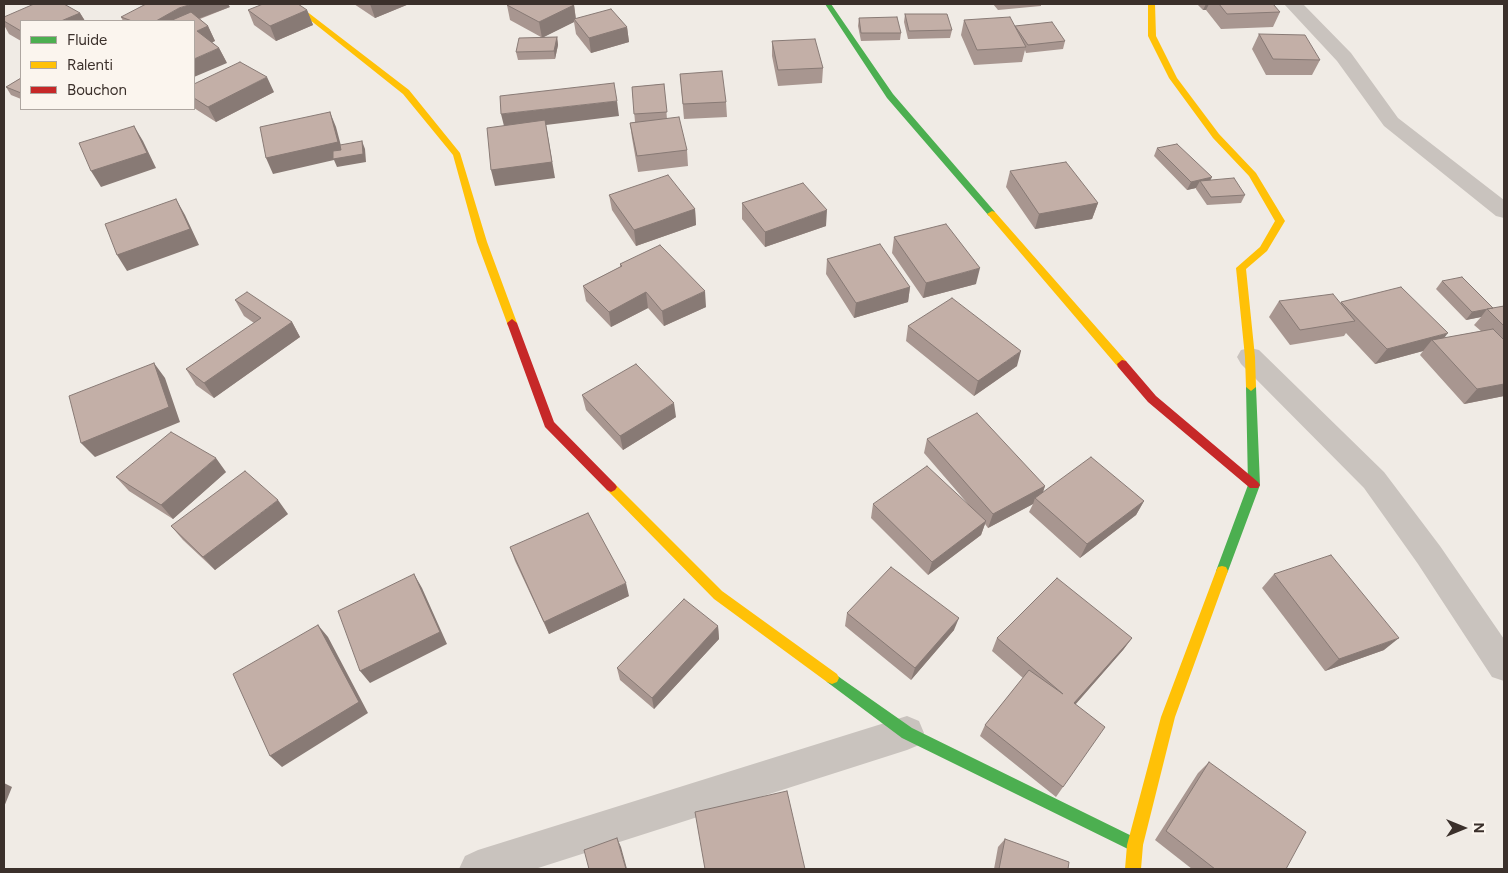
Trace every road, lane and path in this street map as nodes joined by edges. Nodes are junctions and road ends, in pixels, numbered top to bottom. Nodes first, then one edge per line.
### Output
1 (293, 4) edge
2 (828, 4) edge
3 (1151, 4) edge
4 (1293, 4) edge
5 (1504, 211) edge
6 (1250, 357) junction
7 (1254, 485) junction
8 (1504, 666) edge
9 (907, 733) junction
10 (1135, 845) junction
11 (478, 869) edge
12 (1133, 869) edge

1 - 9 street
2 - 7 street
3 - 6 street
4 - 5 street
6 - 7 street
6 - 8 street
7 - 10 street
9 - 10 street
9 - 11 street
10 - 12 street

